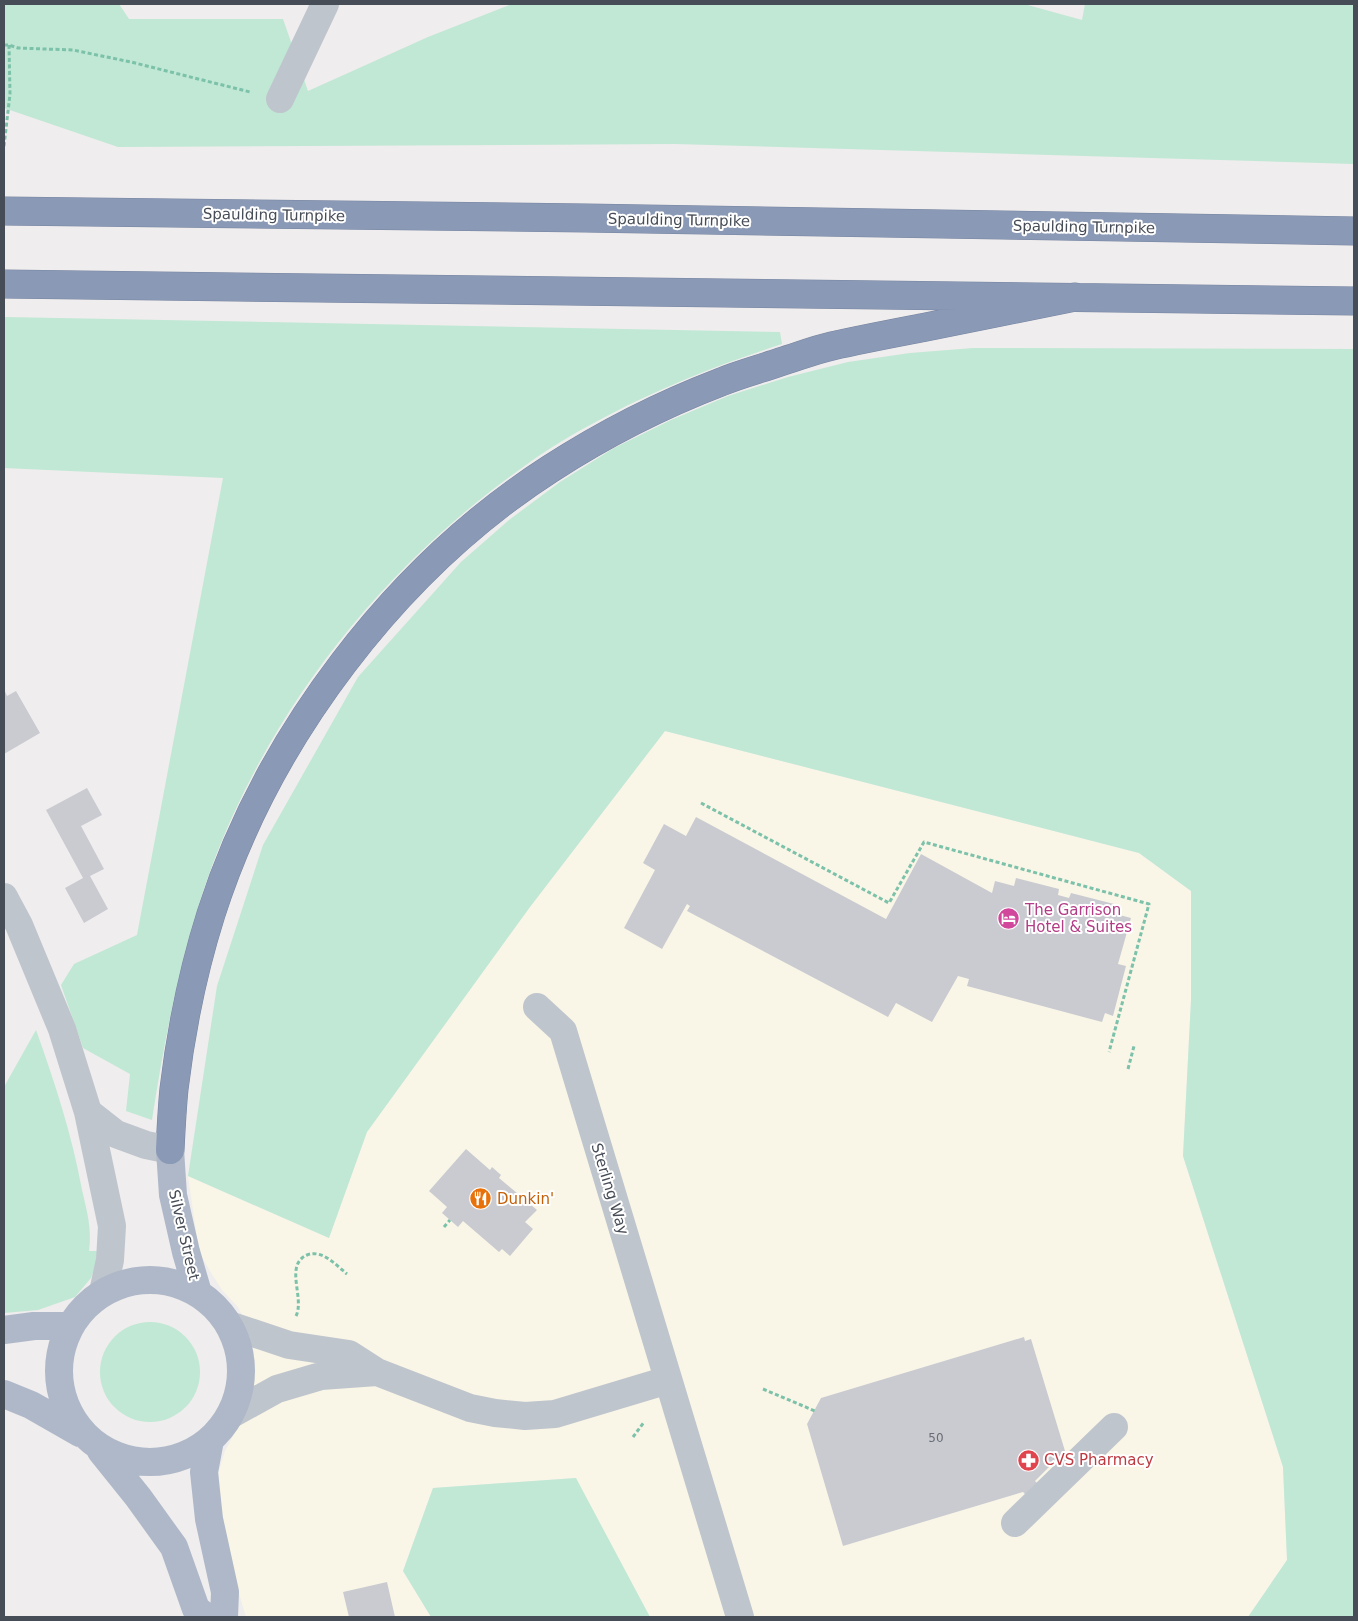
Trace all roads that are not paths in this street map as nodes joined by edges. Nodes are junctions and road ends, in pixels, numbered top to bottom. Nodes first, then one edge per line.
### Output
1 (325, 4) edge
2 (280, 99) road end
3 (4, 211) edge
4 (1354, 231) edge
5 (4, 284) edge
6 (1075, 298) junction
7 (1354, 301) edge
8 (4, 897) edge
9 (537, 1007) dead end
10 (88, 1112) junction
11 (170, 1150) junction
12 (103, 1292) junction
13 (198, 1293) junction
14 (230, 1325) junction
15 (70, 1326) junction
16 (4, 1330) edge
17 (377, 1372) junction
18 (668, 1380) junction
19 (4, 1394) edge
20 (230, 1414) junction
21 (1114, 1427) dead end
22 (210, 1440) junction
23 (91, 1442) junction
24 (1015, 1523) dead end
25 (206, 1617) edge
26 (224, 1617) edge
27 (740, 1617) edge

1 - 2 street
3 - 4 highway, Spaulding Turnpike
5 - 6 highway
6 - 7 highway
6 - 11 highway
8 - 10 street
9 - 18 street, Sterling Way
10 - 11 street
10 - 12 street
11 - 13 main road, Silver Street
12 - 13 main road
12 - 15 main road
13 - 14 main road
14 - 17 street
14 - 20 main road
15 - 16 main road
15 - 23 main road
17 - 18 street
17 - 20 street
18 - 27 street, Sterling Way
19 - 23 main road
20 - 22 main road
21 - 24 street
22 - 23 main road
22 - 26 main road
23 - 25 main road

